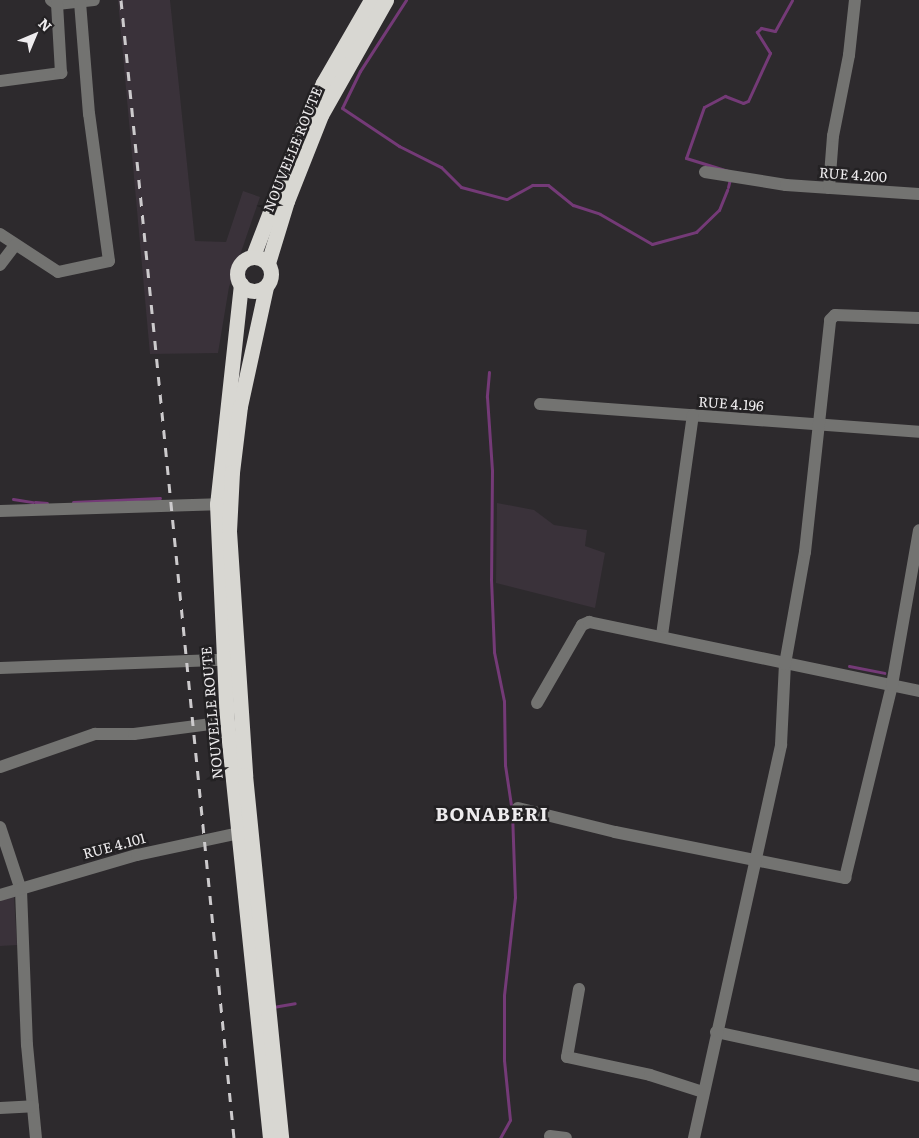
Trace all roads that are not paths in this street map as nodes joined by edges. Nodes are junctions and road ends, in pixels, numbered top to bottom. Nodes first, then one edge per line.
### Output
1 (94, 0) edge
2 (371, 0) edge
3 (386, 0) edge
4 (855, 0) edge
5 (54, 2) edge
6 (80, 2) junction
7 (0, 81) edge
8 (705, 172) dead end
9 (829, 188) junction
10 (919, 194) edge
11 (0, 234) edge
12 (15, 245) junction
13 (253, 256) junction
14 (268, 263) junction
15 (0, 265) edge
16 (241, 284) junction
17 (266, 286) junction
18 (919, 318) edge
19 (540, 404) dead end
20 (693, 416) junction
21 (819, 424) junction
22 (919, 432) edge
23 (216, 504) junction
24 (0, 511) edge
25 (919, 530) edge
26 (662, 635) junction
27 (222, 660) junction
28 (785, 664) junction
29 (0, 668) edge
30 (892, 684) junction
31 (919, 691) edge
32 (537, 703) dead end
33 (227, 722) junction
34 (0, 768) edge
35 (518, 808) dead end
36 (0, 828) edge
37 (239, 833) junction
38 (757, 860) junction
39 (21, 890) junction
40 (0, 895) edge
41 (579, 989) dead end
42 (716, 1032) junction
43 (919, 1076) edge
44 (704, 1092) junction
45 (33, 1106) junction
46 (0, 1108) edge
47 (550, 1136) dead end
48 (36, 1138) edge
49 (270, 1138) edge
50 (281, 1138) edge
51 (566, 1138) edge
52 (694, 1138) edge

1 - 6 street
2 - 13 highway, NOUVELLE ROUTE
3 - 14 highway, NOUVELLE ROUTE
4 - 9 street
5 - 6 street
5 - 7 street
6 - 12 street
8 - 9 street, RUE 4.200
9 - 10 street, RUE 4.200
11 - 12 street
12 - 15 street
13 - 14 highway
13 - 16 highway
14 - 17 highway
16 - 17 highway
16 - 23 highway, NOUVELLE ROUTE
17 - 50 highway, NOUVELLE ROUTE
18 - 21 street
19 - 20 street, RUE 4.196
20 - 21 street, RUE 4.196
20 - 26 street
21 - 22 street, RUE 4.196
21 - 28 street
23 - 24 street
23 - 27 highway, NOUVELLE ROUTE
25 - 30 street
26 - 28 street
26 - 32 street
27 - 29 street
27 - 33 highway, NOUVELLE ROUTE
28 - 30 street
28 - 38 street
30 - 31 street
30 - 38 street
33 - 34 street
33 - 37 highway, NOUVELLE ROUTE
35 - 38 street
36 - 39 street
37 - 39 street, RUE 4.101
37 - 49 highway, NOUVELLE ROUTE
38 - 42 street
39 - 40 street, RUE 4.101
39 - 45 street
41 - 44 street
42 - 43 street
42 - 44 street
44 - 52 street
45 - 46 street
45 - 48 street
47 - 51 street

